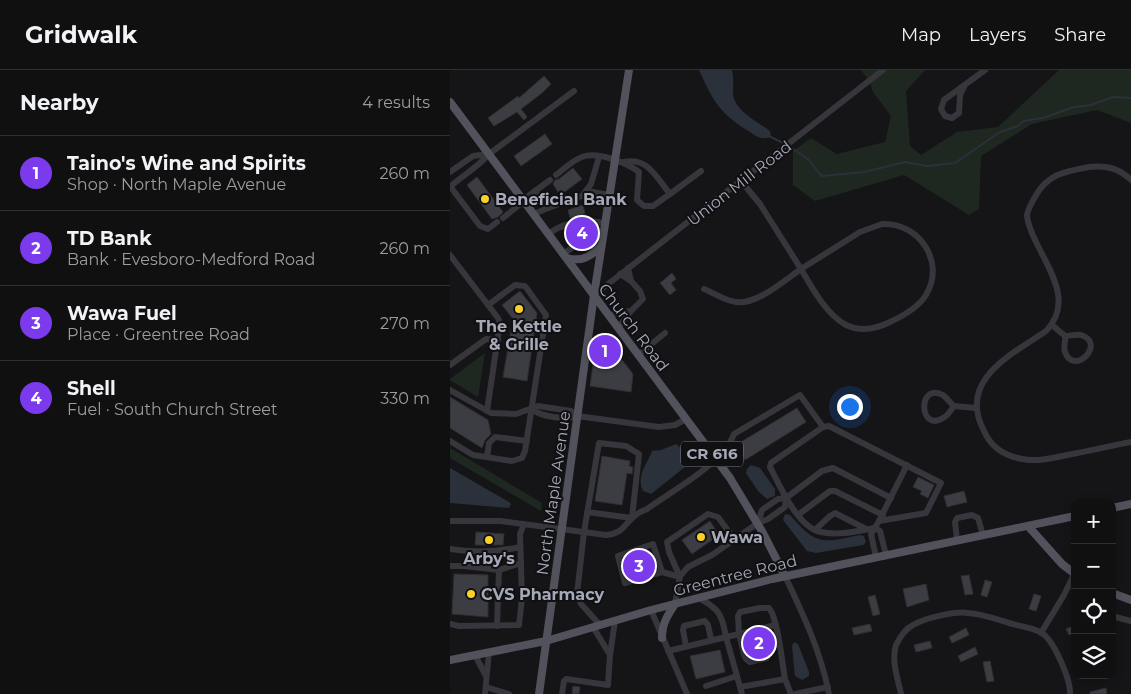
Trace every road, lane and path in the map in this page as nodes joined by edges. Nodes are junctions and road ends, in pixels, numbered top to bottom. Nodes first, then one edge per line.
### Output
1 (629, 70) edge
2 (883, 70) edge
3 (985, 70) edge
4 (965, 85) junction
5 (574, 91) dead end
6 (450, 102) edge
7 (489, 154) junction
8 (599, 156) junction
9 (614, 160) junction
10 (624, 162) junction
11 (701, 171) dead end
12 (450, 172) edge
13 (556, 175) dead end
14 (1131, 180) edge
15 (549, 181) dead end
16 (741, 181) junction
17 (450, 187) edge
18 (535, 191) junction
19 (587, 191) junction
20 (670, 194) junction
21 (609, 195) junction
22 (524, 201) junction
23 (548, 208) junction
24 (534, 214) junction
25 (604, 224) junction
26 (548, 234) junction
27 (601, 247) junction
28 (450, 255) edge
29 (565, 256) junction
30 (628, 268) junction
31 (801, 269) junction
32 (620, 274) junction
33 (631, 281) junction
34 (704, 289) dead end
35 (594, 295) junction
36 (488, 305) junction
37 (631, 311) junction
38 (609, 315) junction
39 (1052, 325) junction
40 (618, 328) junction
41 (665, 333) dead end
42 (1065, 336) junction
43 (498, 340) junction
44 (638, 355) junction
45 (450, 365) edge
46 (450, 390) edge
47 (954, 406) junction
48 (976, 408) junction
49 (531, 409) junction
50 (487, 411) junction
51 (577, 416) junction
52 (686, 419) junction
53 (823, 427) junction
54 (450, 441) edge
55 (526, 441) junction
56 (1131, 442) edge
57 (487, 457) junction
58 (716, 460) junction
59 (907, 465) junction
60 (786, 498) junction
61 (891, 498) junction
62 (1131, 504) edge
63 (1116, 507) edge
64 (587, 512) junction
65 (798, 515) junction
66 (883, 515) junction
67 (1071, 517) edge
68 (632, 518) junction
69 (450, 521) edge
70 (880, 522) junction
71 (758, 523) junction
72 (524, 524) junction
73 (1028, 526) junction
74 (875, 528) junction
75 (562, 529) junction
76 (867, 529) junction
77 (815, 530) junction
78 (584, 532) junction
79 (983, 535) junction
80 (734, 539) junction
81 (958, 540) junction
82 (667, 542) junction
83 (653, 544) junction
84 (520, 547) junction
85 (450, 549) edge
86 (886, 555) junction
87 (876, 557) junction
88 (520, 563) junction
89 (450, 566) edge
90 (499, 570) junction
91 (1071, 571) edge
92 (662, 572) junction
93 (785, 576) junction
94 (680, 577) junction
95 (1071, 582) edge
96 (1116, 595) edge
97 (699, 598) junction
98 (1131, 600) edge
99 (675, 604) junction
100 (650, 610) junction
101 (1116, 617) edge
102 (614, 621) junction
103 (1131, 621) edge
104 (450, 624) edge
105 (775, 625) junction
106 (496, 626) junction
107 (597, 626) junction
108 (1042, 633) junction
109 (739, 634) junction
110 (726, 637) junction
111 (662, 638) junction
112 (710, 639) junction
113 (546, 641) junction
114 (686, 646) junction
115 (668, 651) junction
116 (489, 652) junction
117 (475, 655) junction
118 (610, 655) junction
119 (781, 655) junction
120 (450, 660) edge
121 (486, 676) junction
122 (737, 676) junction
123 (786, 679) junction
124 (608, 685) junction
125 (706, 686) dead end
126 (828, 690) edge
127 (485, 691) edge
128 (741, 691) edge
129 (509, 694) edge
130 (539, 694) edge
131 (562, 694) edge
132 (606, 694) edge
133 (687, 694) edge
134 (791, 694) edge
135 (794, 694) edge
136 (901, 694) edge
137 (1070, 694) edge

1 - 9 main road, North Maple Avenue
2 - 16 street, Union Mill Road
3 - 4 street
4 - 4 street
5 - 7 street
6 - 7 main road, Church Road / CR 616
7 - 12 street
7 - 17 street
7 - 22 main road, Church Road / CR 616
8 - 9 street
8 - 13 street
8 - 19 street
9 - 10 street
9 - 21 main road, North Maple Avenue
10 - 20 street
10 - 20 street
11 - 20 street
14 - 39 street
15 - 18 street
16 - 30 street, Union Mill Road
16 - 31 street
17 - 22 street
18 - 22 street
18 - 23 street
19 - 21 street
19 - 23 street
21 - 25 main road, North Maple Avenue
22 - 24 main road, Church Road / CR 616
23 - 24 street
24 - 26 main road, Church Road / CR 616
25 - 26 street
25 - 27 main road, North Maple Avenue
26 - 29 main road, Church Road / CR 616
27 - 29 main road
27 - 29 street
27 - 35 main road, North Maple Avenue
28 - 36 street
29 - 35 main road, Church Road / CR 616
30 - 32 street, Union Mill Road
30 - 33 street
31 - 31 street
31 - 34 street
32 - 33 street
32 - 35 street, Union Mill Road
33 - 37 street
35 - 38 main road, Church Road / CR 616
35 - 51 main road, North Maple Avenue
36 - 43 street
36 - 49 street
37 - 38 street
37 - 40 street
38 - 40 main road, Church Road / CR 616
39 - 42 street
39 - 48 street
40 - 44 main road, Church Road / CR 616
41 - 44 street
42 - 42 street
43 - 45 street
43 - 50 street
44 - 52 main road, Church Road / CR 616
46 - 50 street
47 - 47 street
47 - 48 street
48 - 56 street
49 - 50 street
49 - 51 street
49 - 55 street
51 - 52 street
51 - 75 main road, North Maple Avenue
52 - 58 main road, Church Road / CR 616
53 - 58 street
53 - 59 street
53 - 60 street
54 - 57 street
55 - 57 street
55 - 57 street
58 - 68 street
58 - 71 main road, Church Road / CR 616
59 - 61 street
59 - 70 street
60 - 61 street
60 - 65 street
60 - 71 street
60 - 71 street
61 - 66 street
62 - 63 main road
64 - 68 street
64 - 68 street
64 - 78 street
65 - 66 street
65 - 77 street
66 - 70 street
67 - 73 main road, Greentree Road
68 - 78 street
69 - 72 street
70 - 74 street
71 - 80 street
71 - 93 main road, Church Road / CR 616
72 - 75 street
72 - 84 street
73 - 79 main road, Greentree Road
73 - 91 main road
74 - 76 street
74 - 86 street
74 - 87 street
75 - 78 street
75 - 113 main road, North Maple Avenue
76 - 77 street
76 - 77 street
78 - 107 street
79 - 81 main road, Greentree Road
79 - 81 street
80 - 82 street
80 - 94 street
81 - 86 main road, Greentree Road
82 - 83 street
82 - 94 street
83 - 92 street
83 - 92 street
84 - 85 street
84 - 88 street
86 - 87 main road, Greentree Road
87 - 93 main road, Greentree Road
88 - 90 street
88 - 106 street
89 - 90 street
90 - 106 street
92 - 94 street
93 - 97 main road, Greentree Road
93 - 126 street
94 - 99 street
95 - 108 street
96 - 98 main road
97 - 99 main road, Greentree Road
97 - 110 street
99 - 100 main road, Greentree Road
99 - 111 main road
100 - 102 main road, Greentree Road
100 - 111 street
101 - 103 street
102 - 107 main road, Greentree Road
102 - 118 street
104 - 106 street
105 - 109 street
105 - 109 street
105 - 119 street
107 - 113 main road, Greentree Road
107 - 118 street
108 - 136 street
108 - 137 street
109 - 110 street
109 - 119 street
110 - 112 street
110 - 122 street
111 - 115 street
112 - 114 street
112 - 114 street
113 - 116 main road, Greentree Road
113 - 130 main road, North Maple Avenue
114 - 115 street
115 - 133 street
116 - 117 main road, Greentree Road
116 - 121 street
117 - 120 main road, Greentree Road
117 - 121 street
118 - 124 street
119 - 123 street
121 - 127 street
122 - 125 street
122 - 128 street
123 - 128 street
123 - 134 street
124 - 131 street
124 - 132 street
126 - 135 street
127 - 129 street

